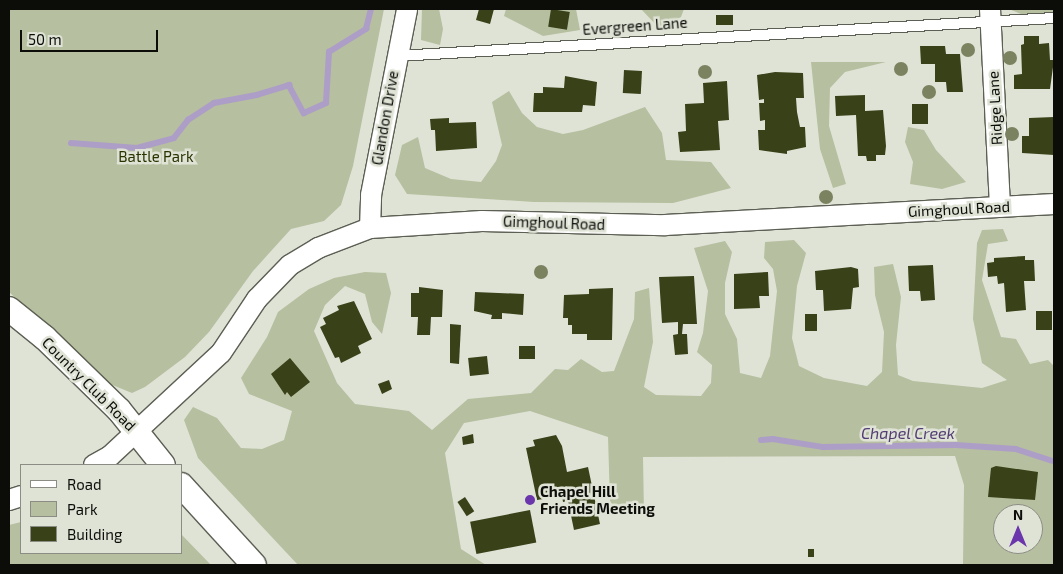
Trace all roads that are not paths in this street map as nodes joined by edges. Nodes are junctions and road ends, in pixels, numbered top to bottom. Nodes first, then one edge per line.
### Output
1 (407, 9) edge
2 (990, 15) edge
3 (1054, 18) edge
4 (397, 56) junction
5 (1054, 204) edge
6 (1000, 208) junction
7 (370, 228) junction
8 (9, 309) edge
9 (136, 431) junction
10 (96, 464) edge
11 (162, 464) edge
12 (182, 486) edge
13 (254, 565) edge

1 - 4 street, Glandon Drive
2 - 3 lane, Evergreen Lane
2 - 4 lane, Evergreen Lane
2 - 6 street, Ridge Lane
4 - 7 street, Glandon Drive
5 - 6 street, Gimghoul Road
6 - 7 street, Gimghoul Road
7 - 9 street, Gimghoul Road
8 - 9 street, Country Club Road
9 - 10 street, Gimghoul Road
9 - 11 street, Country Club Road
12 - 13 street

